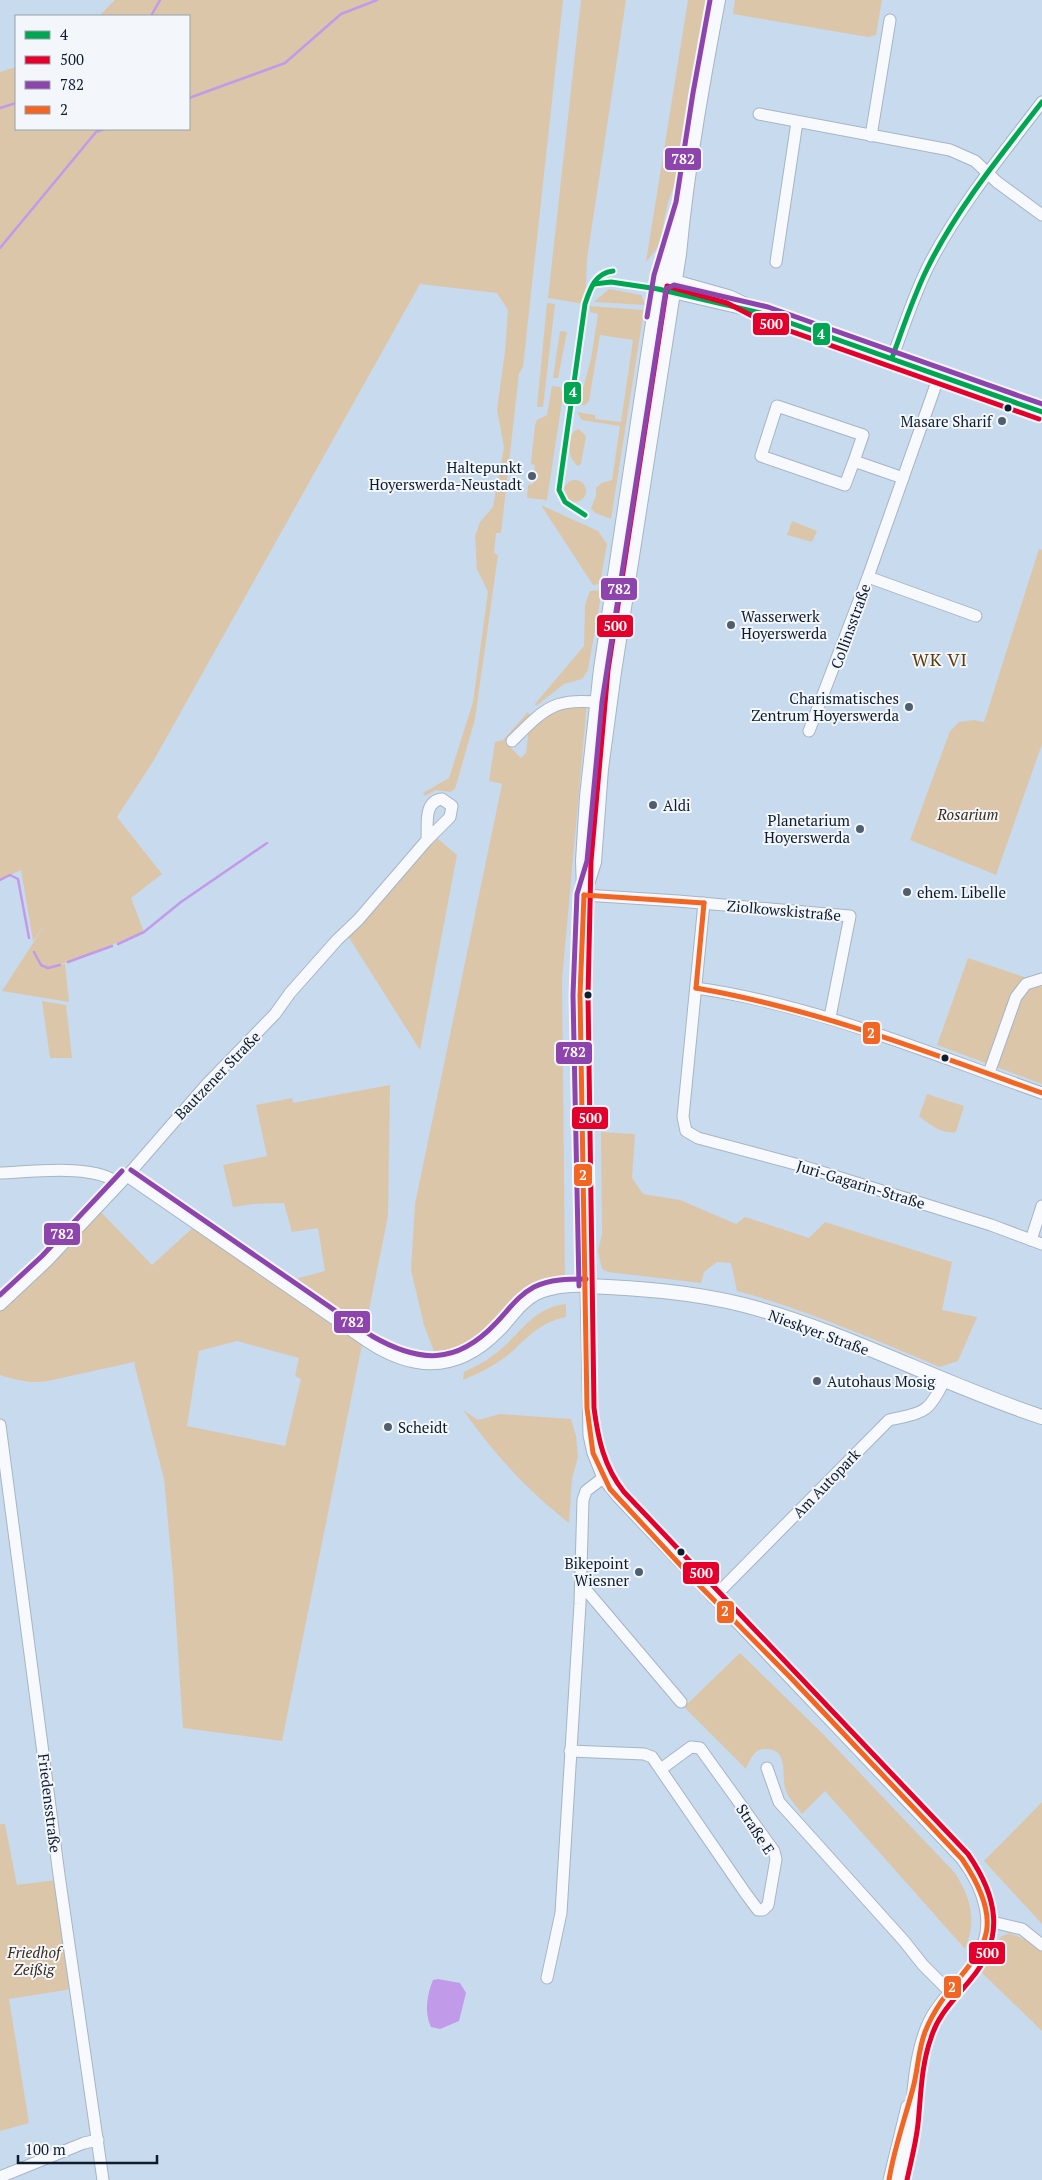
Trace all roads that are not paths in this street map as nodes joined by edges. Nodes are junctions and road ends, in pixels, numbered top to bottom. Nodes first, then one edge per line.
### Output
1 (718, 0) edge
2 (890, 20) dead end
3 (1042, 102) edge
4 (760, 114) dead end
5 (797, 122) junction
6 (871, 136) junction
7 (988, 173) junction
8 (683, 204) junction
9 (1042, 215) edge
10 (776, 262) dead end
11 (659, 283) junction
12 (674, 286) junction
13 (892, 358) junction
14 (939, 376) junction
15 (1042, 412) edge
16 (854, 461) junction
17 (903, 478) junction
18 (868, 577) junction
19 (976, 616) dead end
20 (603, 702) junction
21 (809, 731) dead end
22 (512, 741) dead end
23 (427, 840) dead end
24 (584, 892) junction
25 (704, 903) junction
26 (1042, 979) edge
27 (696, 988) junction
28 (830, 1018) junction
29 (989, 1073) junction
30 (1042, 1093) edge
31 (0, 1173) edge
32 (123, 1180) junction
33 (1042, 1206) edge
34 (1036, 1242) edge
35 (586, 1286) junction
36 (0, 1305) edge
37 (944, 1381) junction
38 (1042, 1417) edge
39 (0, 1425) edge
40 (2, 1454) edge
41 (603, 1478) junction
42 (581, 1584) junction
43 (713, 1598) junction
44 (681, 1702) dead end
45 (570, 1750) junction
46 (767, 1768) dead end
47 (660, 1769) junction
48 (988, 1921) junction
49 (1042, 1945) edge
50 (547, 1978) dead end
51 (949, 1991) junction
52 (913, 2088) junction
53 (98, 2140) junction
54 (0, 2177) edge
55 (103, 2180) edge
56 (889, 2180) edge
57 (899, 2180) edge

1 - 8 main road
2 - 6 street
3 - 7 street
4 - 5 street
5 - 6 street
5 - 10 street
6 - 7 street
7 - 9 street
7 - 13 street
8 - 11 main road
8 - 12 main road
11 - 12 street
11 - 20 main road
12 - 13 street
12 - 20 main road
13 - 14 street
14 - 15 street
14 - 17 street, Collinsstraße
16 - 16 street
16 - 17 street
17 - 18 street, Collinsstraße
18 - 19 street, Collinsstraße
18 - 21 street, Collinsstraße
20 - 22 street
20 - 24 main road
23 - 32 street, Bautzener Straße
24 - 25 street, Ziolkowskistraße
24 - 35 main road
25 - 27 street
25 - 28 street, Ziolkowskistraße
26 - 29 street
27 - 28 street
27 - 34 street, Juri-Gagarin-Straße
28 - 29 street
29 - 30 street
31 - 32 street
32 - 35 street
32 - 36 street, Bautzener Straße
33 - 34 street
35 - 37 main road, Nieskyer Straße
35 - 41 street
37 - 38 main road, Nieskyer Straße
37 - 43 street, Am Autopark
39 - 40 street, Friedensstraße
40 - 53 street, Friedensstraße
41 - 42 street
41 - 43 street
42 - 44 street
42 - 45 street
43 - 48 street
45 - 47 street, Straße E
45 - 50 street
46 - 51 street
47 - 47 street, Straße E
48 - 49 street
48 - 51 street
51 - 52 street
52 - 56 street
52 - 57 street
53 - 54 street
53 - 55 street, Friedensstraße

